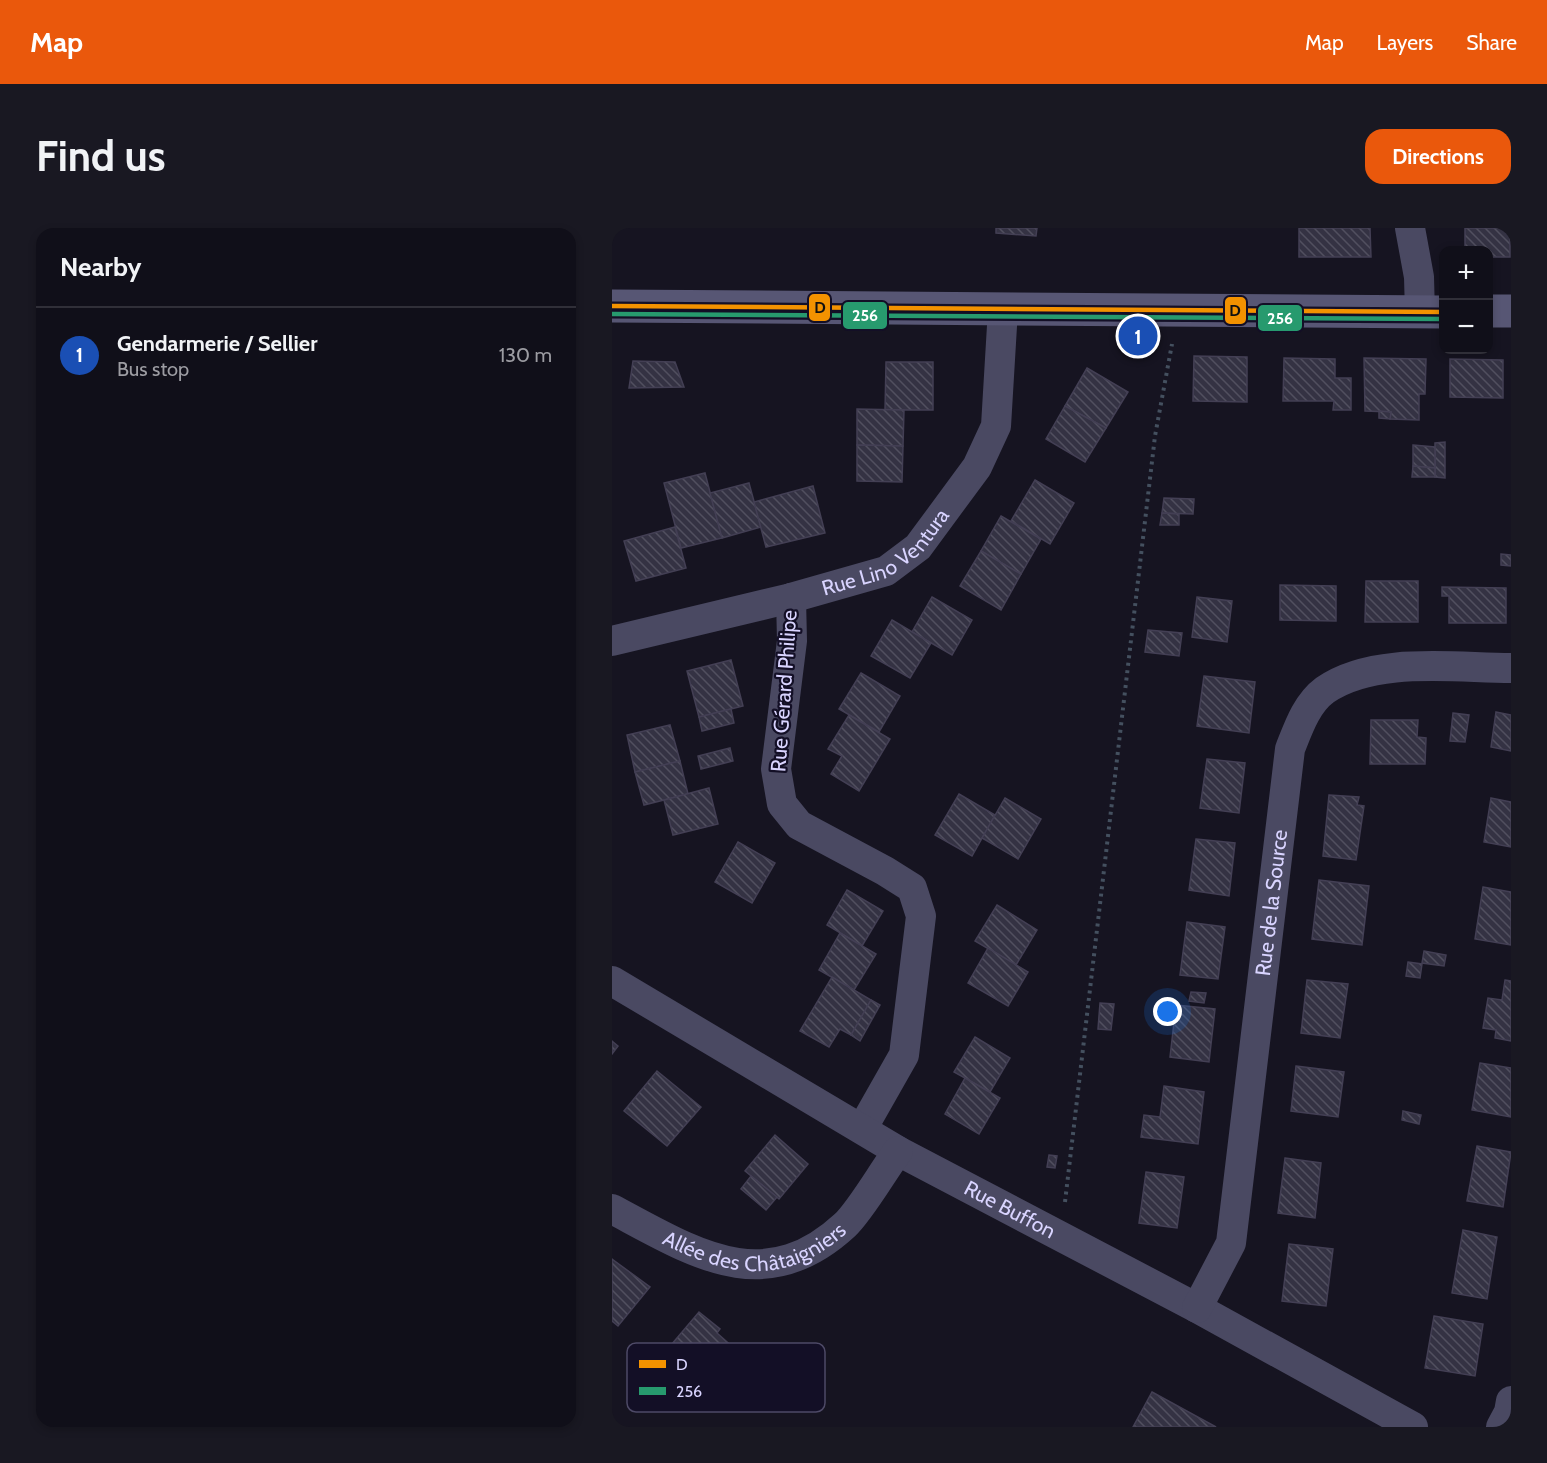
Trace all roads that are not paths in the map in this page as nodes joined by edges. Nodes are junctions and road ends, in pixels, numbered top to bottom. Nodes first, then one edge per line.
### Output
1 (1410, 228) edge
2 (612, 306) edge
3 (1003, 309) junction
4 (1493, 311) edge
5 (1511, 311) edge
6 (1432, 312) edge
7 (791, 598) junction
8 (612, 641) edge
9 (1511, 668) edge
10 (612, 981) edge
11 (862, 1130) junction
12 (898, 1151) junction
13 (612, 1209) edge
14 (1197, 1308) junction
15 (1511, 1401) edge
16 (1413, 1427) edge
17 (1501, 1427) edge

1 - 6 street
2 - 3 main road
3 - 6 main road
3 - 7 street, Rue Lino Ventura
4 - 5 main road
7 - 8 street, Rue Lino Ventura
7 - 11 street, Rue Gérard Philipe
9 - 14 street, Rue de la Source
10 - 11 street, Rue Buffon
11 - 12 street, Rue Buffon
12 - 13 street, Allée des Châtaigniers
12 - 14 street, Rue Buffon
14 - 16 street, Rue Buffon
15 - 17 street

